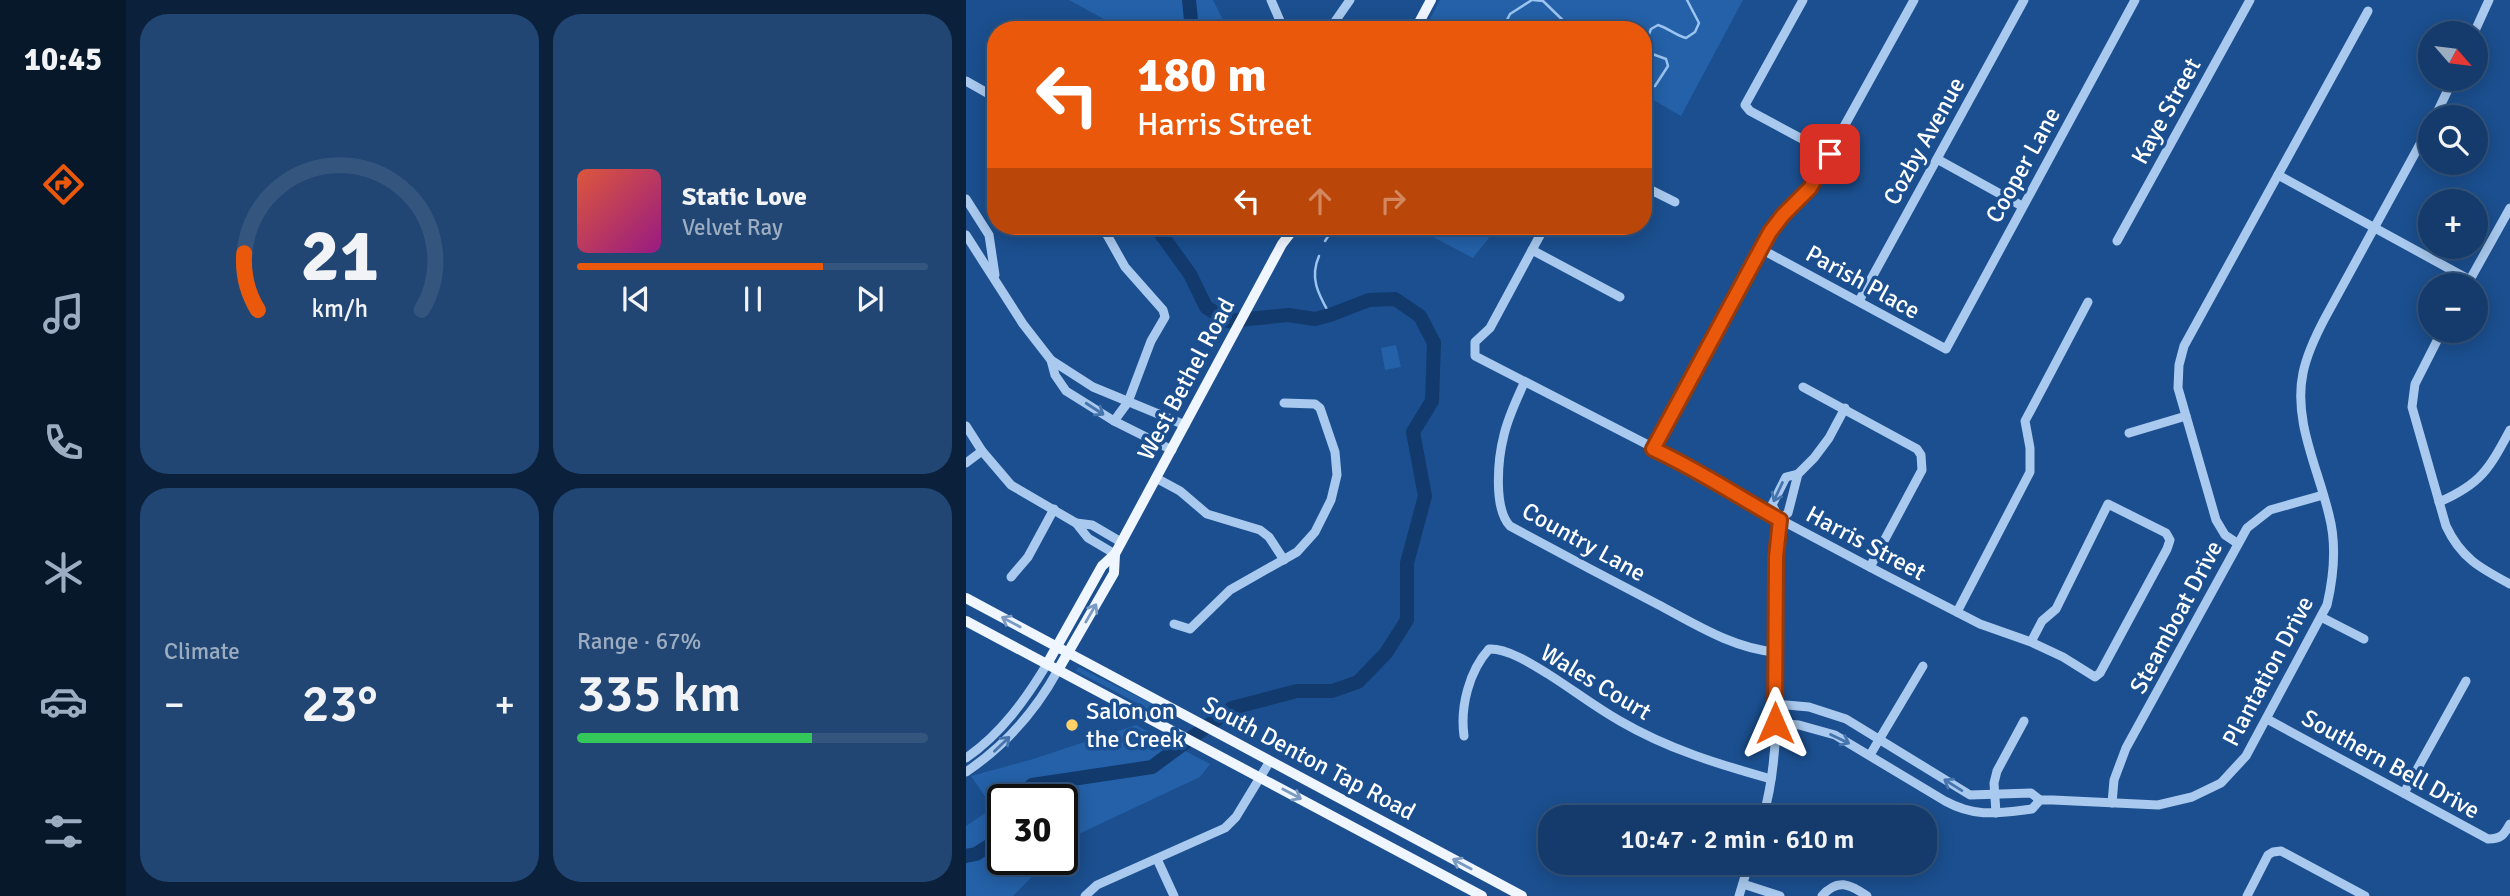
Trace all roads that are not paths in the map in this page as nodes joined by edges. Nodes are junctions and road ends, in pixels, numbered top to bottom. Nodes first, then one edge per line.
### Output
1 (1271, 0) edge
2 (1350, 0) edge
3 (1431, 0) edge
4 (1803, 0) edge
5 (1914, 0) edge
6 (2024, 0) edge
7 (2135, 0) edge
8 (2250, 0) edge
9 (2489, 0) edge
10 (2368, 11) dead end
11 (1280, 21) edge
12 (1335, 21) edge
13 (1420, 21) edge
14 (2479, 21) edge
15 (966, 81) edge
16 (987, 93) edge
17 (2418, 148) edge
18 (1830, 154) junction
19 (1937, 159) junction
20 (2278, 175) junction
21 (1652, 190) edge
22 (966, 199) edge
23 (1675, 202) dead end
24 (2022, 206) junction
25 (2510, 208) edge
26 (2374, 228) junction
27 (987, 232) edge
28 (966, 235) edge
29 (989, 235) edge
30 (1106, 235) edge
31 (1289, 235) edge
32 (1540, 235) edge
33 (2117, 241) dead end
34 (1762, 249) junction
35 (1532, 250) junction
36 (2452, 273) edge
37 (2473, 273) edge
38 (996, 280) junction
39 (1620, 298) dead end
40 (1859, 301) junction
41 (2088, 302) dead end
42 (2436, 343) edge
43 (1946, 349) joint
44 (1051, 360) junction
45 (1524, 383) junction
46 (1802, 387) dead end
47 (1128, 402) junction
48 (1284, 403) dead end
49 (1845, 408) junction
50 (2186, 416) junction
51 (1114, 421) junction
52 (1185, 425) junction
53 (966, 426) edge
54 (2510, 430) edge
55 (2129, 433) dead end
56 (1653, 449) junction
57 (1172, 450) junction
58 (982, 451) junction
59 (966, 463) edge
60 (1798, 474) junction
61 (1156, 478) junction
62 (2323, 495) junction
63 (2439, 502) junction
64 (1054, 509) junction
65 (1780, 520) junction
66 (1076, 523) junction
67 (1121, 542) junction
68 (2238, 543) junction
69 (1115, 554) junction
70 (1284, 560) junction
71 (1870, 567) junction
72 (1012, 578) dead end
73 (2510, 584) edge
74 (966, 598) edge
75 (1957, 612) junction
76 (2321, 617) junction
77 (966, 621) edge
78 (1174, 624) dead end
79 (2364, 639) dead end
80 (2031, 642) junction
81 (1057, 646) junction
82 (1068, 652) junction
83 (1775, 652) junction
84 (1047, 664) junction
85 (1923, 666) dead end
86 (1058, 670) junction
87 (2466, 681) dead end
88 (1775, 704) junction
89 (2267, 719) junction
90 (2024, 721) dead end
91 (1775, 723) junction
92 (1464, 736) dead end
93 (1880, 739) junction
94 (1870, 755) junction
95 (966, 758) edge
96 (1270, 761) junction
97 (966, 772) edge
98 (1261, 777) junction
99 (1771, 779) junction
100 (2404, 793) junction
101 (1994, 795) junction
102 (2040, 800) junction
103 (2112, 803) junction
104 (1766, 805) edge
105 (1996, 813) junction
106 (2510, 824) edge
107 (1418, 840) junction
108 (1409, 857) junction
109 (1157, 859) junction
110 (1746, 875) edge
111 (1743, 884) junction
112 (1501, 891) edge
113 (1825, 893) edge
114 (2361, 895) edge
115 (1085, 896) edge
116 (1174, 896) edge
117 (1482, 896) edge
118 (1522, 896) edge
119 (1739, 896) edge
120 (1780, 896) edge
121 (1867, 896) edge
122 (2247, 896) edge

1 - 11 street
2 - 12 street
3 - 13 main road
4 - 18 street
5 - 18 street
6 - 19 street, Cozby Avenue
7 - 24 street, Cooper Lane
8 - 33 street, Kaye Street
9 - 14 street
10 - 20 street
15 - 16 street
17 - 26 street, Plantation Drive
18 - 34 street
19 - 24 street
19 - 40 street, Cozby Avenue
20 - 26 street
20 - 50 street
21 - 23 street
22 - 27 street
24 - 43 street, Cooper Lane
25 - 37 street
26 - 36 street
26 - 62 street, Plantation Drive
28 - 38 street
29 - 38 street
30 - 47 street
31 - 52 main road, West Bethel Road
32 - 35 street
34 - 40 street, Parish Place
34 - 56 street
35 - 39 street
35 - 45 street, Harris Street
38 - 44 street
40 - 43 street, Parish Place
41 - 75 street
42 - 63 street
44 - 47 street
44 -> 51 street
45 - 56 street, Harris Street
45 - 83 street, Country Lane
46 - 49 street
47 - 51 street
47 - 52 street
48 - 70 street
49 - 60 street
49 - 71 street
50 - 55 street
50 - 68 street
51 - 57 street
52 - 57 main road, West Bethel Road
53 - 58 street
54 - 63 street
56 - 65 street, Harris Street
57 - 61 main road, West Bethel Road
58 - 59 street
58 - 64 street
60 - 65 street
60 -> 65 street
61 - 67 main road, West Bethel Road
61 - 70 street
62 - 68 street, Steamboat Drive
62 - 76 street, Plantation Drive
63 - 73 street
64 - 66 street
64 - 72 street
65 - 71 street, Harris Street
65 - 83 street
66 - 67 street
66 - 69 street
67 - 69 main road, West Bethel Road
68 - 103 street, Steamboat Drive
69 - 81 main road, West Bethel Road
82 -> 69 main road, West Bethel Road
70 - 78 street
71 - 75 street, Harris Street
81 -> 74 main road, South Denton Tap Road
75 - 80 street, Harris Street
76 - 79 street
76 - 89 street, Plantation Drive
77 - 84 main road, South Denton Tap Road
80 - 80 street, Harris Street
81 - 82 main road, South Denton Tap Road
81 - 84 main road, West Bethel Road
82 - 86 main road, West Bethel Road
82 - 96 main road, South Denton Tap Road
83 - 88 street
84 - 86 main road, South Denton Tap Road
84 - 95 street
85 - 93 street
97 -> 86 street
86 - 98 main road, South Denton Tap Road
87 - 100 street
88 - 91 street
88 - 93 street, Plantation Drive
89 - 100 street, Southern Bell Drive
89 - 103 street, Plantation Drive
90 - 101 street
91 -> 94 street, Plantation Drive
91 - 99 street
92 - 99 street, Wales Court
93 - 94 street
101 -> 93 street, Plantation Drive
94 - 105 street, Plantation Drive
96 - 98 street
96 - 107 main road, South Denton Tap Road
98 -> 108 main road, South Denton Tap Road
98 - 109 street
99 - 104 street
100 - 106 street, Southern Bell Drive
101 - 102 street, Plantation Drive
101 - 105 street
102 - 103 street, Plantation Drive
102 - 105 street, Plantation Drive
107 - 108 main road
112 -> 107 main road, South Denton Tap Road
108 - 117 main road, South Denton Tap Road
109 - 115 street
109 - 116 street
110 - 111 street
111 - 119 street
111 - 120 street
112 - 118 main road, South Denton Tap Road
113 - 121 street
114 - 122 street

